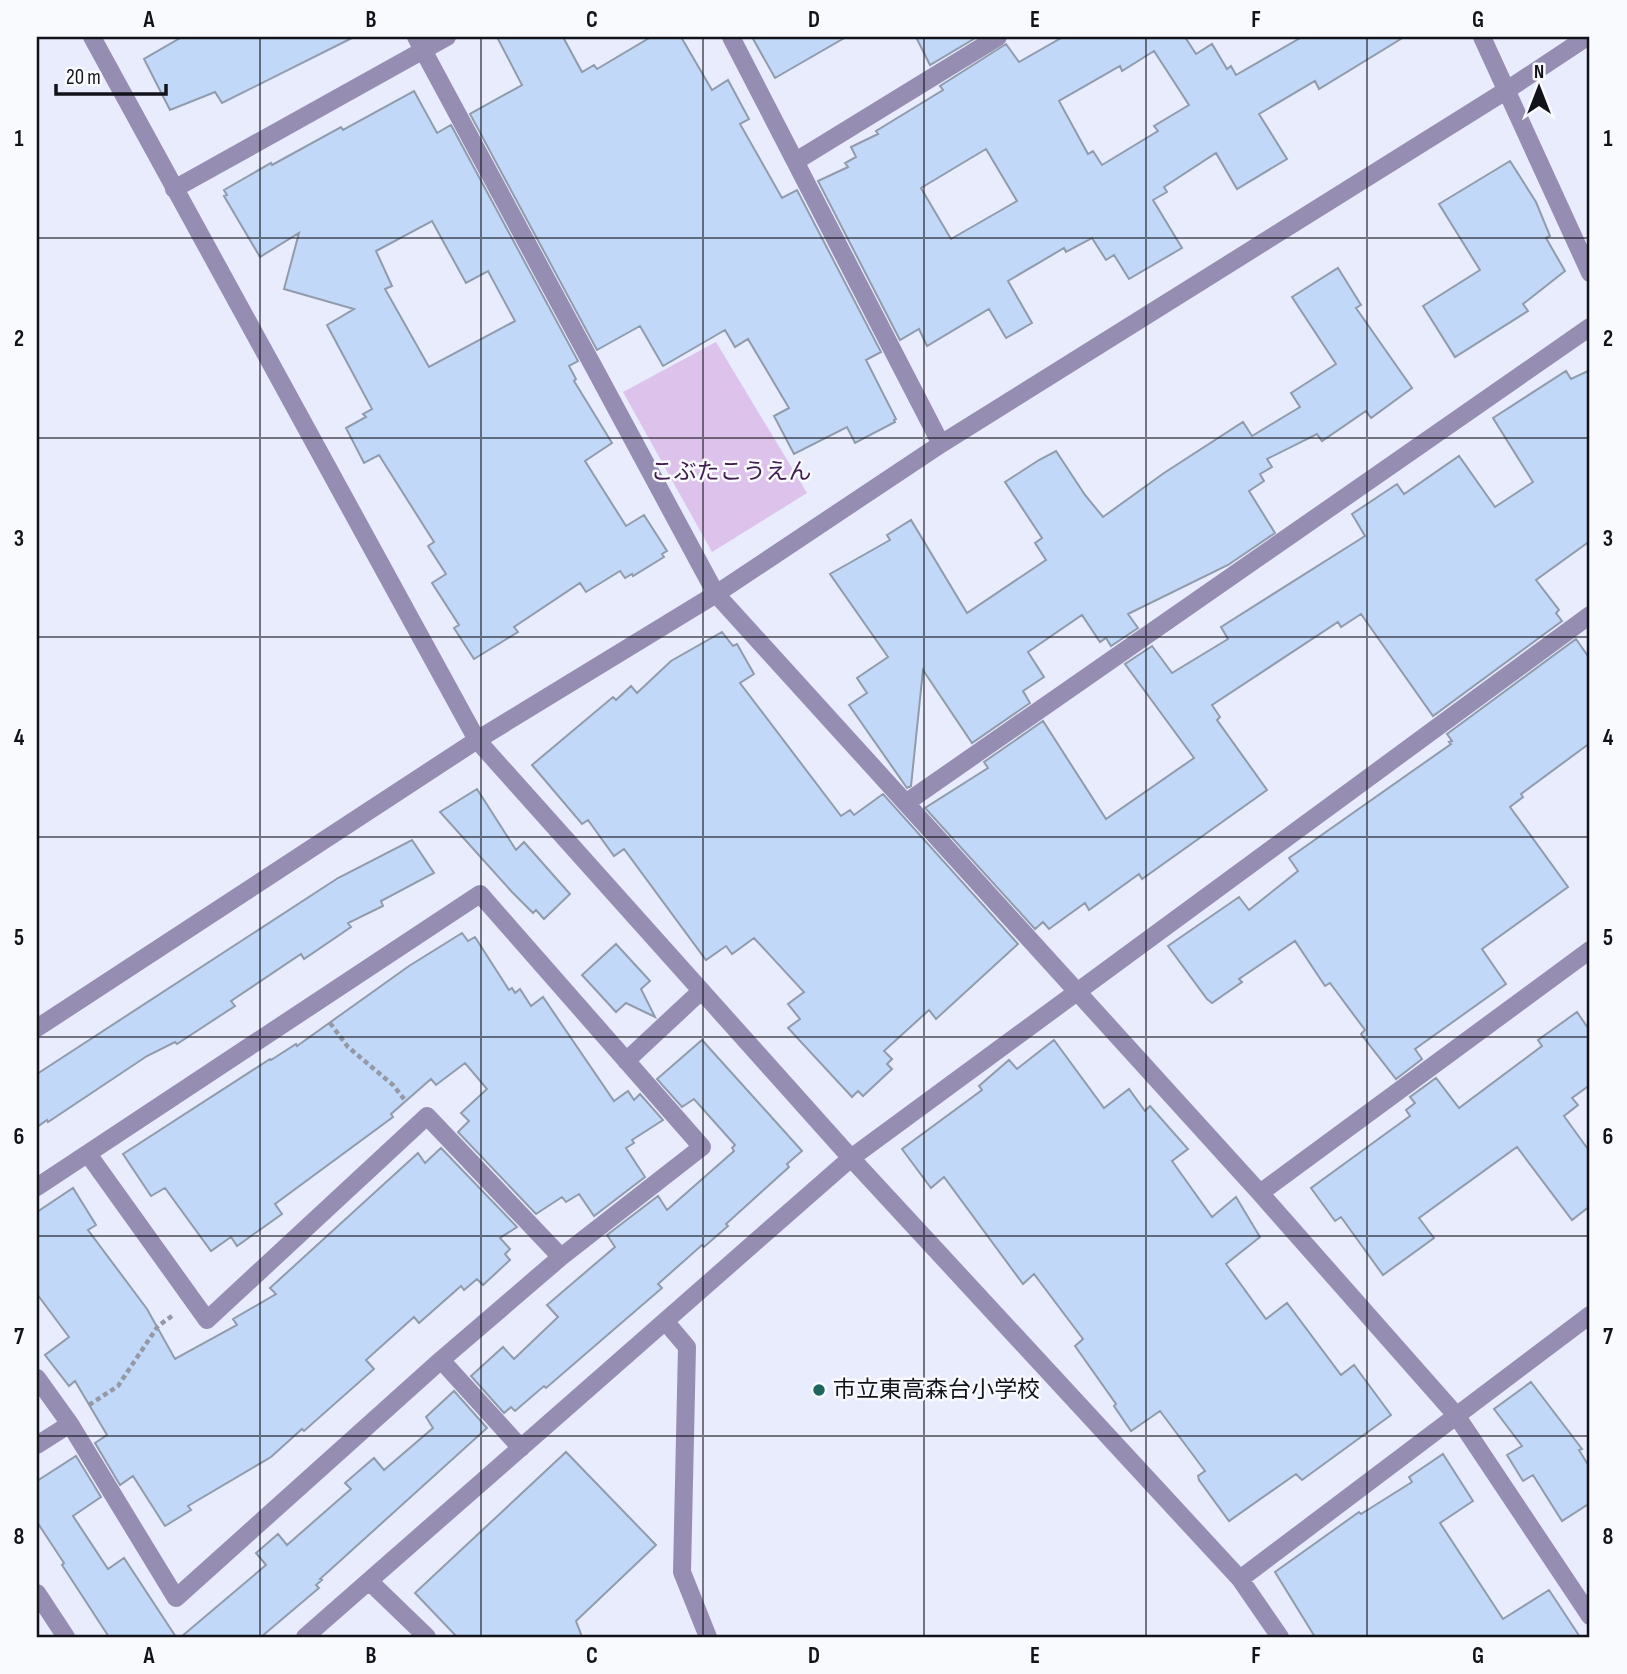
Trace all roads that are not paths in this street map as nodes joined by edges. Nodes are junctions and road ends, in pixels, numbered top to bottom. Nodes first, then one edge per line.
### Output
1 (92, 37) edge
2 (447, 37) edge
3 (731, 37) edge
4 (998, 37) edge
5 (1482, 37) edge
6 (1587, 37) edge
7 (420, 44) edge
8 (1507, 90) junction
9 (796, 161) junction
10 (174, 189) junction
11 (1590, 273) edge
12 (1590, 327) edge
13 (941, 444) junction
14 (716, 594) junction
15 (1590, 615) edge
16 (477, 740) junction
17 (907, 802) junction
18 (1590, 950) edge
19 (701, 991) junction
20 (1077, 993) junction
21 (37, 1028) edge
22 (626, 1061) junction
23 (88, 1154) junction
24 (850, 1158) junction
25 (37, 1188) edge
26 (1260, 1193) junction
27 (561, 1257) junction
28 (1590, 1315) edge
29 (665, 1321) junction
30 (441, 1360) junction
31 (37, 1378) edge
32 (1456, 1415) junction
33 (68, 1422) junction
34 (37, 1445) edge
35 (521, 1448) junction
36 (1240, 1579) junction
37 (369, 1581) junction
38 (37, 1593) edge
39 (1590, 1616) edge
40 (66, 1637) edge
41 (305, 1637) edge
42 (427, 1637) edge
43 (708, 1637) edge
44 (1280, 1637) edge

1 - 10 street
2 - 7 street
3 - 9 street
4 - 9 street
5 - 8 street
6 - 8 street
7 - 10 street
7 - 14 street
8 - 11 street
8 - 13 street
9 - 13 street
10 - 16 street
12 - 17 street
13 - 14 street
14 - 16 street
14 - 17 street
15 - 20 street
16 - 19 street
16 - 21 street
17 - 20 street
18 - 26 street
19 - 22 street
19 - 24 street
20 - 24 street
20 - 26 street
22 - 23 street
22 - 27 street
23 - 25 street
23 - 27 street
24 - 29 street
24 - 36 street
26 - 32 street
27 - 30 street
28 - 32 street
29 - 35 street
29 - 43 street
30 - 33 street
30 - 35 street
31 - 33 street
32 - 36 street
32 - 39 street
33 - 34 street
35 - 37 street
36 - 44 street
37 - 41 street
37 - 42 street
38 - 40 street

